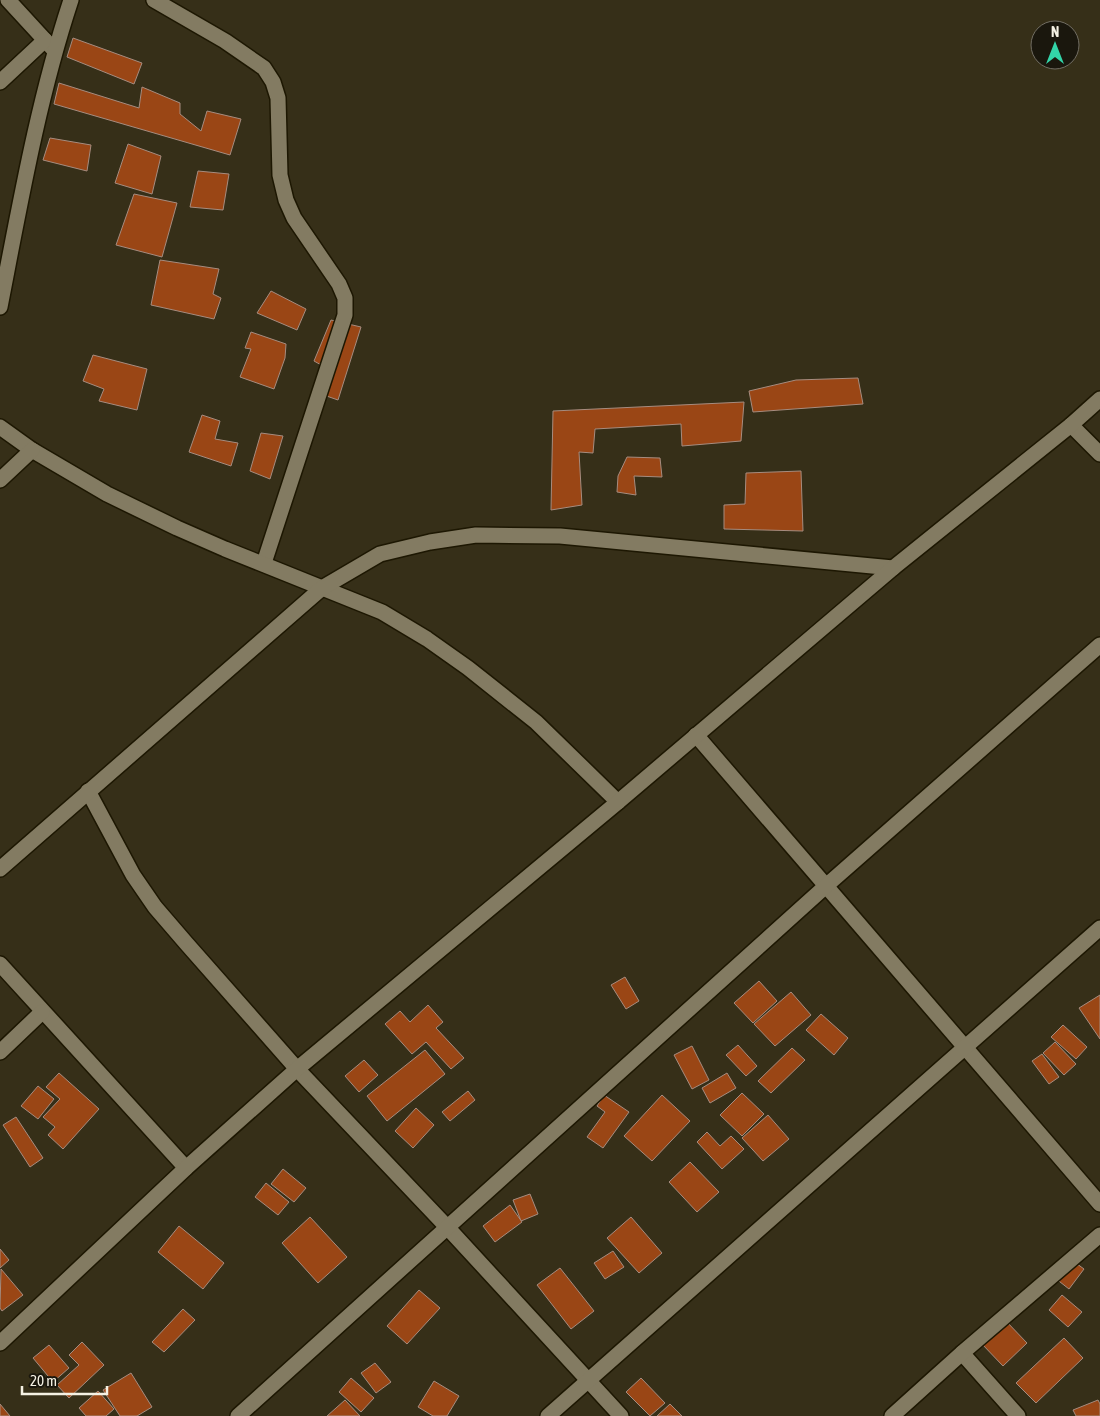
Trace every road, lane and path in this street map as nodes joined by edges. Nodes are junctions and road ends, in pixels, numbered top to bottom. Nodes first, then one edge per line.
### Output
1 (8, 0) edge
2 (71, 0) edge
3 (154, 0) edge
4 (50, 45) junction
5 (0, 82) edge
6 (0, 307) edge
7 (1100, 399) edge
8 (1071, 425) junction
9 (0, 428) edge
10 (32, 450) junction
11 (1100, 454) edge
12 (0, 480) edge
13 (264, 563) junction
14 (893, 568) junction
15 (322, 588) junction
16 (1100, 645) edge
17 (696, 735) junction
18 (88, 790) junction
19 (618, 802) junction
20 (0, 868) edge
21 (827, 886) junction
22 (1100, 928) edge
23 (0, 964) edge
24 (42, 1012) junction
25 (966, 1047) junction
26 (0, 1052) edge
27 (297, 1069) junction
28 (186, 1168) junction
29 (1100, 1204) edge
30 (447, 1227) junction
31 (1100, 1235) edge
32 (0, 1343) edge
33 (962, 1353) junction
34 (589, 1380) junction
35 (238, 1416) edge
36 (548, 1416) edge
37 (621, 1416) edge
38 (892, 1416) edge
39 (1018, 1416) edge

1 - 4 street
2 - 4 street
3 - 13 street
4 - 5 street
4 - 6 street
7 - 8 street
8 - 11 street
8 - 14 street
9 - 10 street
10 - 12 street
10 - 13 street
13 - 15 street
14 - 15 street
14 - 17 street
15 - 18 street
15 - 19 street
16 - 21 street
17 - 19 street
17 - 21 street
18 - 20 street
18 - 27 street
19 - 27 street
21 - 25 street
21 - 30 street
22 - 25 street
23 - 24 street
24 - 26 street
24 - 28 street
25 - 29 street
25 - 34 street
27 - 28 street
27 - 30 street
28 - 32 street
30 - 34 street
30 - 35 street
31 - 33 street
33 - 38 street
33 - 39 street
34 - 36 street
34 - 37 street

